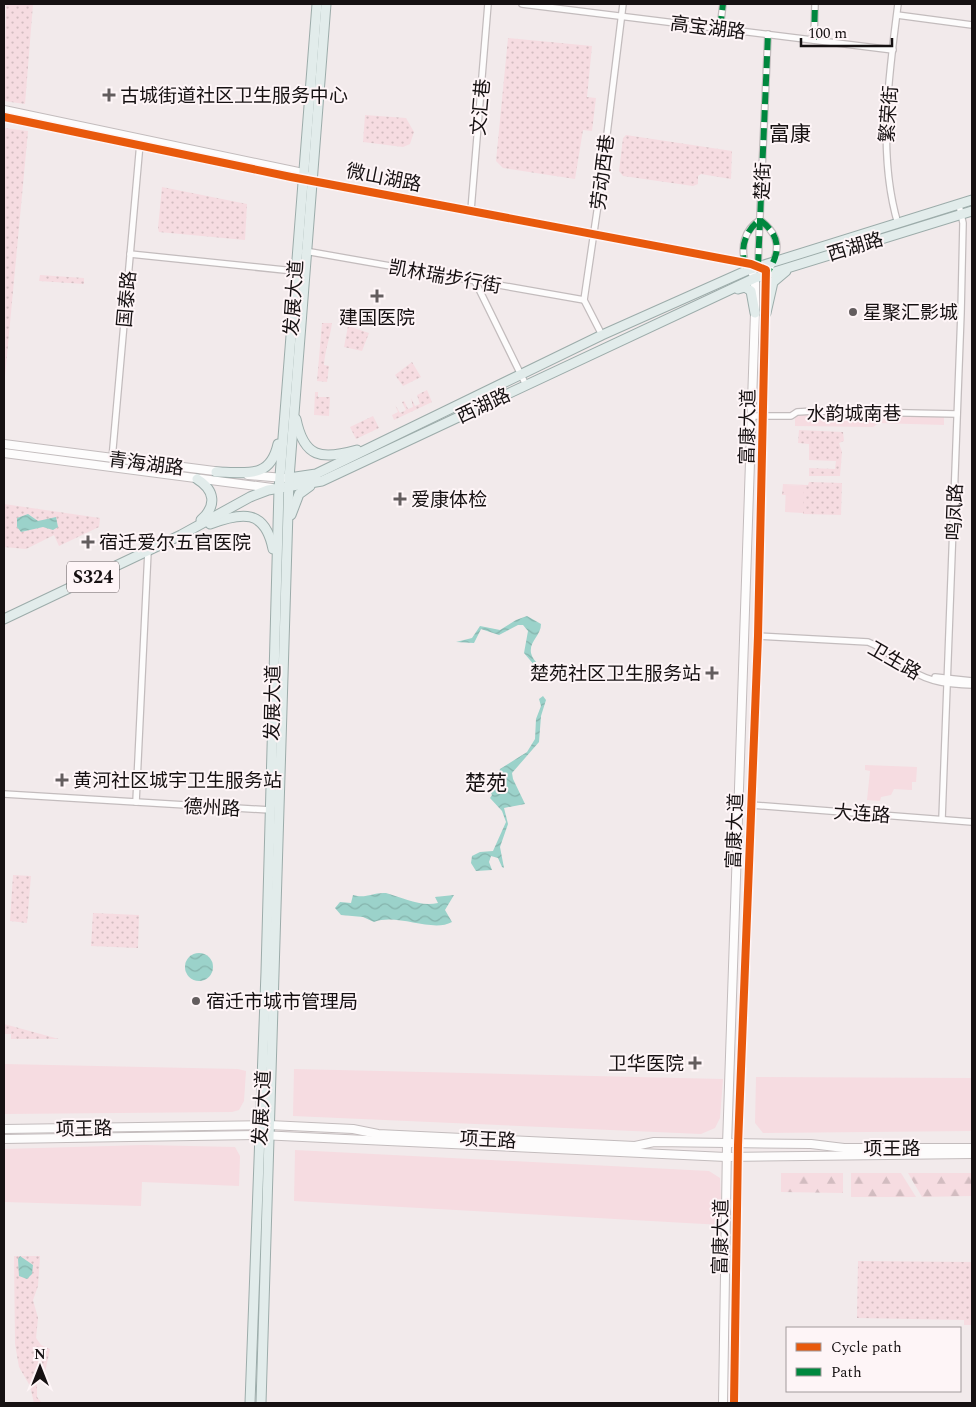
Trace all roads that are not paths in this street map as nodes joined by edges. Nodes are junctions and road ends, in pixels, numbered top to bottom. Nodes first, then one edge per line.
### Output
1 (318, 4) edge
2 (326, 4) edge
3 (488, 4) edge
4 (522, 4) edge
5 (623, 4) edge
6 (724, 4) edge
7 (816, 4) edge
8 (898, 4) edge
9 (897, 15) junction
10 (622, 16) junction
11 (972, 25) edge
12 (720, 28) junction
13 (768, 34) junction
14 (814, 40) junction
15 (893, 50) junction
16 (4, 110) edge
17 (4, 117) edge
18 (140, 142) junction
19 (306, 177) junction
20 (972, 200) edge
21 (959, 204) junction
22 (471, 210) junction
23 (972, 211) edge
24 (961, 215) junction
25 (760, 220) junction
26 (898, 224) junction
27 (594, 234) junction
28 (306, 251) junction
29 (130, 254) junction
30 (776, 260) junction
31 (804, 262) junction
32 (746, 266) junction
33 (758, 266) junction
34 (294, 271) junction
35 (767, 273) junction
36 (756, 278) junction
37 (475, 281) junction
38 (714, 297) junction
39 (584, 300) junction
40 (755, 313) junction
41 (766, 313) junction
42 (602, 335) junction
43 (521, 374) junction
44 (526, 385) junction
45 (289, 405) junction
46 (957, 414) junction
47 (752, 416) junction
48 (763, 416) junction
49 (382, 442) junction
50 (4, 444) edge
51 (4, 454) edge
52 (112, 459) junction
53 (216, 472) junction
54 (197, 479) junction
55 (286, 481) junction
56 (322, 481) junction
57 (279, 488) junction
58 (288, 521) junction
59 (181, 535) junction
60 (148, 551) junction
61 (275, 583) junction
62 (4, 619) edge
63 (758, 634) junction
64 (972, 681) edge
65 (948, 682) junction
66 (972, 685) edge
67 (4, 794) edge
68 (136, 802) junction
69 (751, 804) junction
70 (270, 810) junction
71 (942, 819) junction
72 (972, 822) edge
73 (265, 1125) junction
74 (4, 1129) edge
75 (265, 1135) junction
76 (4, 1139) edge
77 (727, 1144) junction
78 (738, 1145) junction
79 (972, 1148) edge
80 (972, 1154) edge
81 (726, 1158) junction
82 (738, 1158) junction
83 (250, 1403) edge
84 (261, 1403) edge
85 (723, 1403) edge
86 (734, 1403) edge

1 - 19 main road, 发展大道
2 - 19 main road, 发展大道
3 - 22 street, 文汇巷
4 - 10 street, 高宝湖路
5 - 10 street, 劳动西巷
6 - 12 street
7 - 14 street
8 - 9 street, 繁荣街
9 - 11 street
9 - 15 street, 繁荣街
10 - 12 street, 高宝湖路
10 - 27 street, 劳动西巷
12 - 13 street, 高宝湖路
13 - 14 street, 高宝湖路
13 - 25 street, 楚街
14 - 15 street, 高宝湖路
15 - 26 street, 繁荣街
16 - 18 street, 微山湖路
17 - 18 street, 微山湖路
18 - 19 street, 微山湖路
18 - 29 street, 国泰路
19 - 22 street, 微山湖路
19 - 28 main road, 发展大道
19 - 34 main road, 发展大道
20 - 21 main road, 西湖路
21 - 24 street, 鸣凤路
21 - 26 main road, 西湖路
22 - 27 street, 微山湖路
23 - 24 main road, 西湖路
24 - 31 main road, 西湖路
24 - 46 street, 鸣凤路
25 - 30 street
25 - 32 street
25 - 33 street, 楚街
26 - 30 main road, 西湖路
27 - 32 street, 微山湖路
27 - 39 street, 劳动西巷
28 - 37 street, 凯林瑞步行街
28 - 45 main road, 发展大道
29 - 34 street
29 - 52 street, 国泰路
30 - 33 main road, 西湖路
30 - 35 street
31 - 35 main road, 西湖路
31 - 41 main road
32 - 33 main road, 西湖路
32 - 36 street
32 - 42 main road, 西湖路
33 - 35 street
34 - 45 main road, 发展大道
35 - 36 main road, 西湖路
35 - 41 street, 富康大道
36 - 38 main road, 西湖路
36 - 40 street, 富康大道
37 - 39 street, 凯林瑞步行街
37 - 43 street
38 - 40 main road
38 - 44 main road, 西湖路
39 - 42 street
40 - 47 street, 富康大道
41 - 48 street, 富康大道
42 - 43 main road, 西湖路
43 - 44 street
43 - 49 main road, 西湖路
44 - 56 main road, 西湖路
45 - 49 main road
45 - 53 main road
45 - 55 main road, 发展大道
46 - 48 street, 水韵城南巷
46 - 65 street, 鸣凤路
47 - 48 street, 水韵城南巷
47 - 77 street, 富康大道
48 - 63 street, 富康大道
49 - 55 main road, 西湖路
50 - 52 street, 青海湖路
51 - 54 street, 青海湖路
52 - 53 street, 青海湖路
53 - 55 street, 青海湖路
54 - 57 street, 青海湖路
54 - 59 main road
55 - 56 main road, 西湖路
55 - 57 main road, 发展大道
55 - 58 main road, 发展大道
56 - 58 main road
57 - 59 main road, S324
57 - 61 main road, 发展大道
58 - 73 main road, 发展大道
59 - 60 main road, S324
59 - 61 main road
60 - 62 main road, S324
60 - 68 street
61 - 70 main road, 发展大道
63 - 65 street, 卫生路
63 - 69 street, 富康大道
64 - 65 street, 卫生路
65 - 66 street, 卫生路
65 - 71 street, 鸣凤路
67 - 68 street, 德州路
68 - 70 street, 德州路
69 - 71 street, 大连路
69 - 78 street, 富康大道
70 - 73 main road, 发展大道
71 - 72 street, 大连路
73 - 74 street, 项王路
73 - 75 main road, 发展大道
73 - 77 street, 项王路
75 - 76 street, 项王路
75 - 81 street, 项王路
75 - 83 main road, 发展大道
75 - 84 main road, 发展大道
77 - 78 street, 项王路
77 - 81 street, 富康大道
78 - 79 street, 项王路
78 - 82 street, 富康大道
80 - 82 street, 项王路
81 - 82 street, 项王路
81 - 85 street, 富康大道
82 - 86 street, 富康大道

